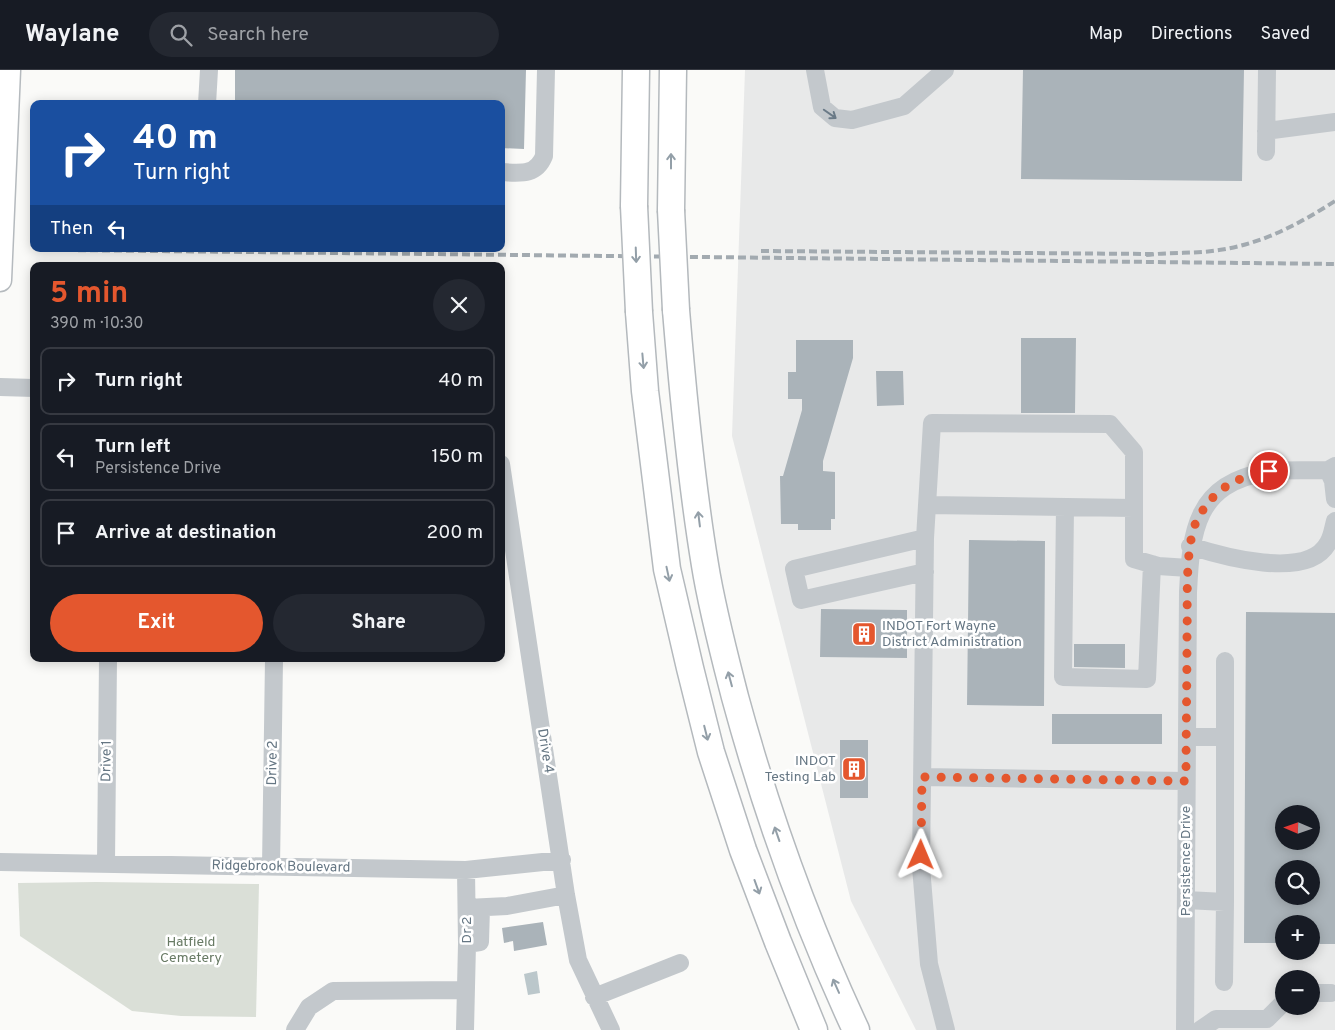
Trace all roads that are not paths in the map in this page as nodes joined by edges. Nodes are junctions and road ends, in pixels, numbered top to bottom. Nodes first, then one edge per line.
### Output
1 (9, 70) edge
2 (209, 70) edge
3 (546, 70) edge
4 (636, 70) edge
5 (673, 70) edge
6 (815, 70) edge
7 (945, 70) edge
8 (1267, 70) edge
9 (208, 100) edge
10 (1335, 122) edge
11 (1266, 132) junction
12 (1266, 152) dead end
13 (505, 172) edge
14 (0, 280) edge
15 (0, 387) edge
16 (30, 388) edge
17 (1332, 468) edge
18 (505, 490) edge
19 (1335, 499) edge
20 (927, 505) junction
21 (1066, 507) junction
22 (1134, 508) junction
23 (1335, 521) edge
24 (925, 538) junction
25 (1190, 546) junction
26 (1152, 564) junction
27 (1189, 568) junction
28 (925, 572) junction
29 (1225, 661) dead end
30 (108, 662) edge
31 (274, 662) edge
32 (1187, 737) junction
33 (1225, 737) junction
34 (922, 777) junction
35 (1186, 781) junction
36 (562, 860) junction
37 (0, 862) edge
38 (106, 863) junction
39 (272, 867) junction
40 (466, 870) junction
41 (566, 895) junction
42 (1186, 900) junction
43 (1225, 902) junction
44 (474, 908) junction
45 (680, 963) dead end
46 (1224, 982) dead end
47 (465, 990) junction
48 (1320, 993) edge
49 (1331, 993) dead end
50 (594, 996) junction
51 (1275, 1010) edge
52 (295, 1030) edge
53 (465, 1030) edge
54 (611, 1030) edge
55 (814, 1030) edge
56 (856, 1030) edge
57 (946, 1030) edge
58 (1185, 1030) edge
59 (1200, 1030) edge

1 - 14 main road
2 - 9 street
3 - 13 street
4 -> 55 highway, bridge
56 -> 5 highway, bridge
6 -> 7 street
8 - 11 street
10 - 11 street
11 - 12 street
15 - 16 street
17 - 19 street
17 - 25 street, Persistence Drive
18 - 36 street, Drive 4
20 - 21 street
20 - 22 street
20 - 24 street
21 - 22 street
21 - 26 street
22 - 26 street
23 - 25 street
24 - 28 street
24 - 28 street
25 - 27 street, Persistence Drive
26 - 27 street
27 - 32 street, Persistence Drive
28 - 34 street
29 - 33 street
30 - 38 street, Drive 1
31 - 39 street, Drive 2
32 - 33 street
32 - 35 street, Persistence Drive
33 - 43 street
34 - 35 street
34 - 57 street
35 - 42 street, Persistence Drive
36 - 40 street, Ridgebrook Boulevard
36 - 41 street, Drive 4
37 - 38 street, Ridgebrook Boulevard
38 - 39 street, Ridgebrook Boulevard
39 - 40 street, Ridgebrook Boulevard
40 - 44 street, Dr 2
41 - 44 street
41 - 50 street, Drive 4
42 - 43 street
42 - 58 street, Persistence Drive
43 - 46 street
44 - 47 street, Dr 2
45 - 50 street
47 - 52 street
47 - 53 street, Dr 2
48 - 49 street
50 - 54 street, Drive 4
51 - 59 street

